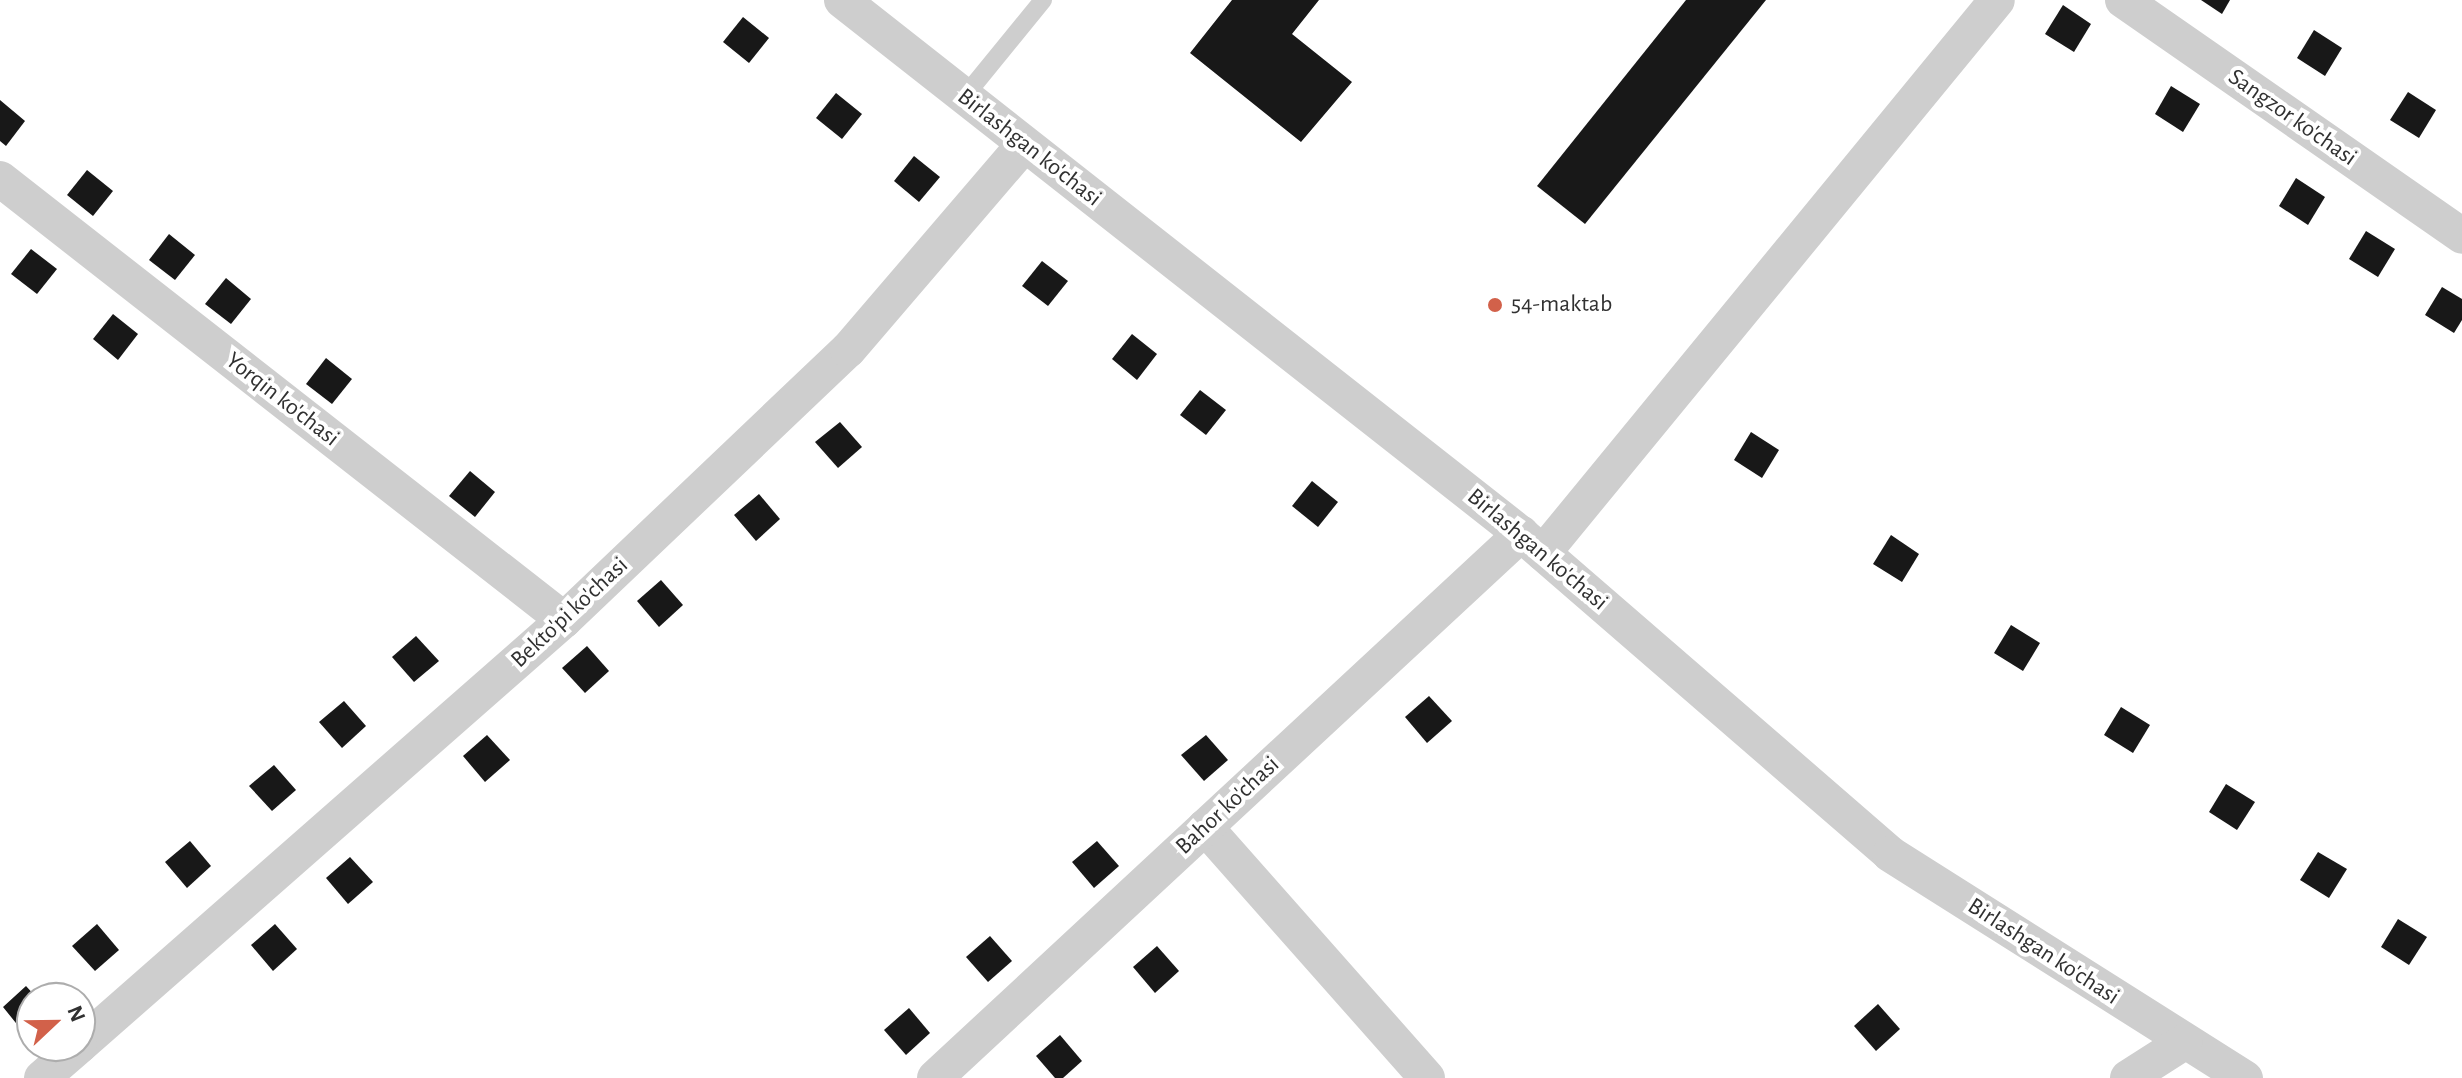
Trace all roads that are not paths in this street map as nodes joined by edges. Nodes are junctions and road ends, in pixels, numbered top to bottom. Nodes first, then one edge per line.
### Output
1 (842, 0) edge
2 (1043, 0) edge
3 (1997, 0) edge
4 (2123, 0) edge
5 (964, 97) junction
6 (1024, 145) junction
7 (0, 179) edge
8 (2462, 236) edge
9 (1532, 543) junction
10 (564, 620) junction
11 (1205, 827) junction
12 (96, 1032) edge
13 (2184, 1042) junction
14 (61, 1062) edge
15 (42, 1078) edge
16 (935, 1078) edge
17 (1427, 1078) edge
18 (2128, 1078) edge
19 (2245, 1078) edge

1 - 5 street, Birlashgan ko'chasi
2 - 5 lane
3 - 9 street, Bahor ko'chasi
4 - 8 street, Sangzor ko'chasi
5 - 6 street, Birlashgan ko'chasi
6 - 9 street, Birlashgan ko'chasi
6 - 10 street, Bekto'pi ko'chasi
7 - 10 street, Yorqin ko'chasi
9 - 11 street, Bahor ko'chasi
9 - 13 street, Birlashgan ko'chasi
10 - 12 street, Bekto'pi ko'chasi
11 - 16 street, Bahor ko'chasi
11 - 17 street
13 - 18 street
13 - 19 street, Birlashgan ko'chasi
14 - 15 street, Bekto'pi ko'chasi

